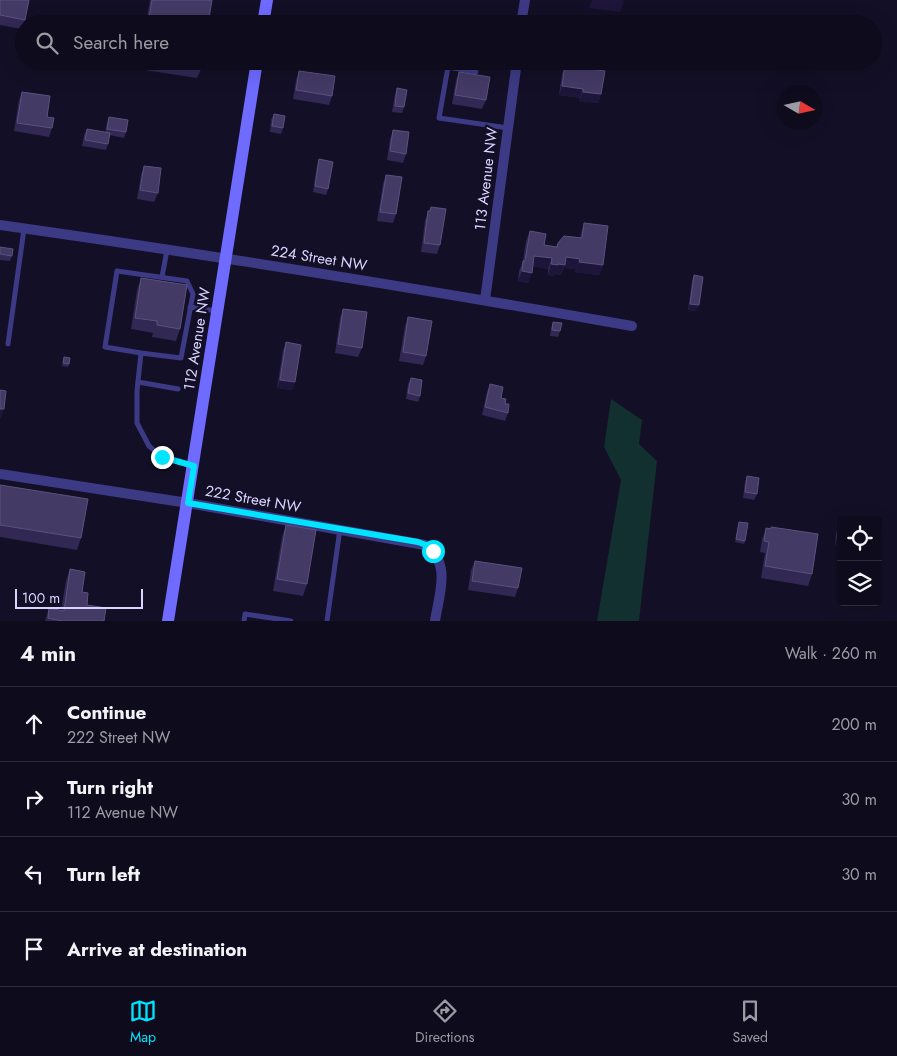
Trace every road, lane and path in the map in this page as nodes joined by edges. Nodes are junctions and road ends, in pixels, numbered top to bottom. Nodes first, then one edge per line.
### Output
1 (267, 0) edge
2 (524, 0) edge
3 (264, 15) edge
4 (522, 15) edge
5 (256, 70) edge
6 (447, 70) edge
7 (465, 70) edge
8 (515, 70) edge
9 (476, 72) dead end
10 (508, 128) junction
11 (0, 225) edge
12 (24, 228) junction
13 (167, 250) junction
14 (226, 259) junction
15 (162, 277) junction
16 (485, 300) junction
17 (190, 307) junction
18 (217, 311) junction
19 (632, 326) dead end
20 (8, 344) dead end
21 (141, 353) junction
22 (138, 382) junction
23 (178, 389) dead end
24 (194, 466) junction
25 (0, 474) edge
26 (188, 503) junction
27 (340, 529) junction
28 (168, 621) edge
29 (244, 621) edge
30 (291, 621) edge
31 (328, 621) edge
32 (435, 621) edge

1 - 3 street
2 - 4 street
5 - 14 street, 112 Avenue NW
6 - 10 lane
7 - 9 lane
8 - 10 street, 113 Avenue NW
10 - 16 street, 113 Avenue NW
11 - 12 street, 224 Street NW
12 - 13 street, 224 Street NW
12 - 20 lane
13 - 14 street, 224 Street NW
13 - 15 lane
14 - 16 street, 224 Street NW
14 - 18 street, 112 Avenue NW
15 - 17 lane
15 - 21 lane
16 - 19 street, 224 Street NW
17 - 18 lane
17 - 21 lane
18 - 24 street, 112 Avenue NW
21 - 22 lane
22 - 23 lane
22 - 24 lane
24 - 26 street, 112 Avenue NW
25 - 26 street, 222 Street NW
26 - 27 street, 222 Street NW
26 - 28 street, 112 Avenue NW
27 - 31 lane
27 - 32 street, 222 Street NW
29 - 30 lane

